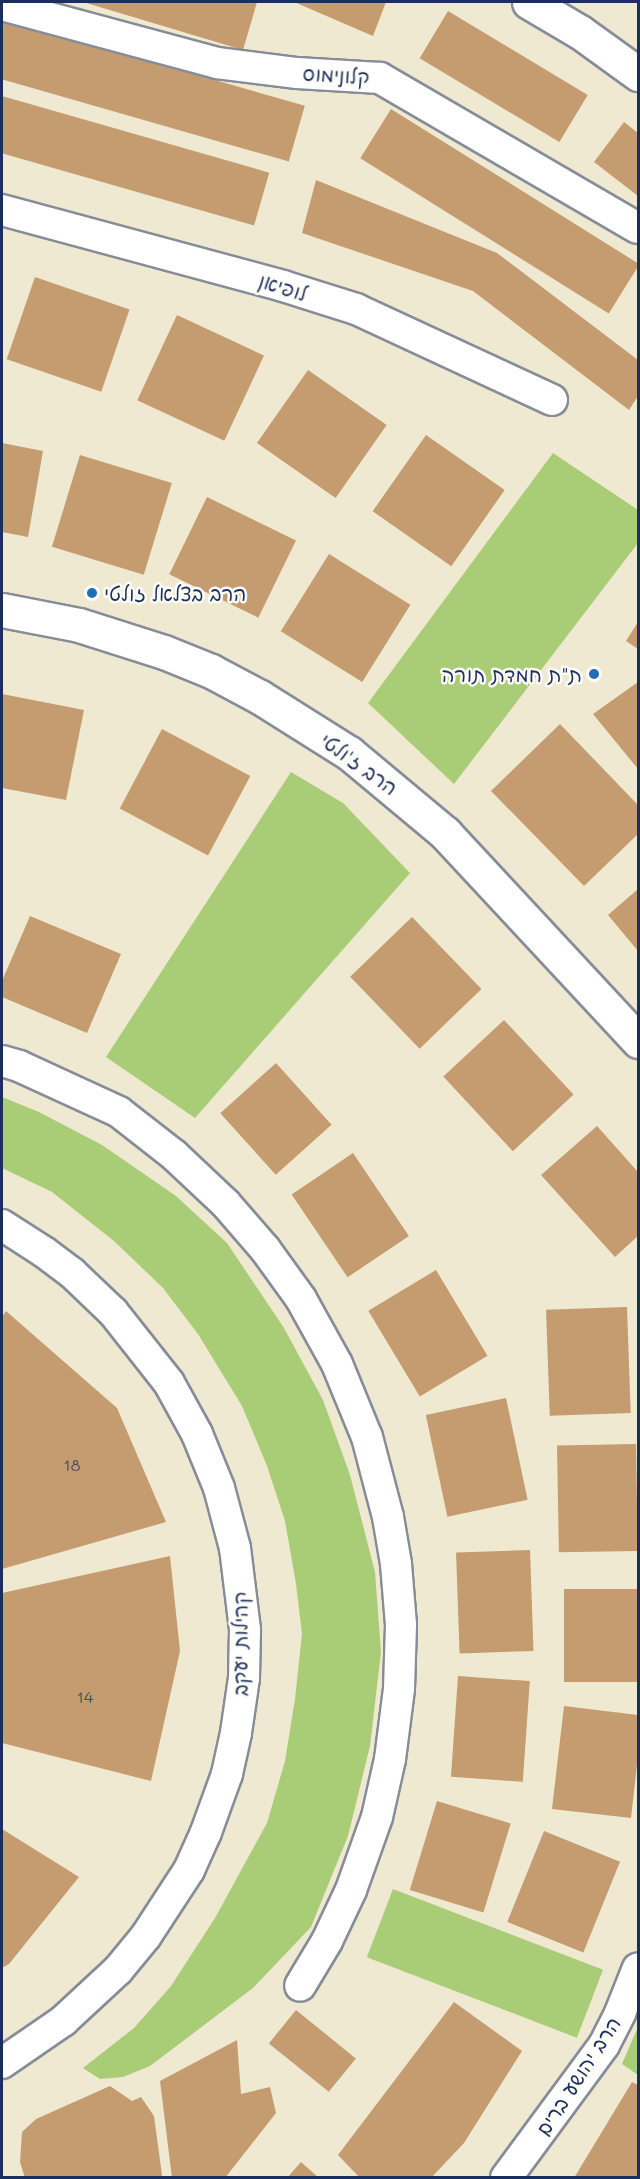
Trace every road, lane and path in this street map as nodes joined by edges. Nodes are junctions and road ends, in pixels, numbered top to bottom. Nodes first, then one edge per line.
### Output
1 (529, 2) edge
2 (2, 4) edge
3 (639, 74) edge
4 (2, 210) edge
5 (639, 228) edge
6 (552, 400) dead end
7 (2, 610) edge
8 (639, 1041) edge
9 (2, 1060) edge
10 (2, 1225) edge
11 (639, 1968) edge
12 (300, 1986) dead end
13 (2, 2063) edge
14 (506, 2178) edge

1 - 3 street
2 - 5 street, קלונימוס
4 - 6 street, לופיאן
7 - 8 street, הרב ז'ולטי
9 - 12 street
10 - 13 street, קהילות יעקב
11 - 14 street, הרב יהושע ברים

